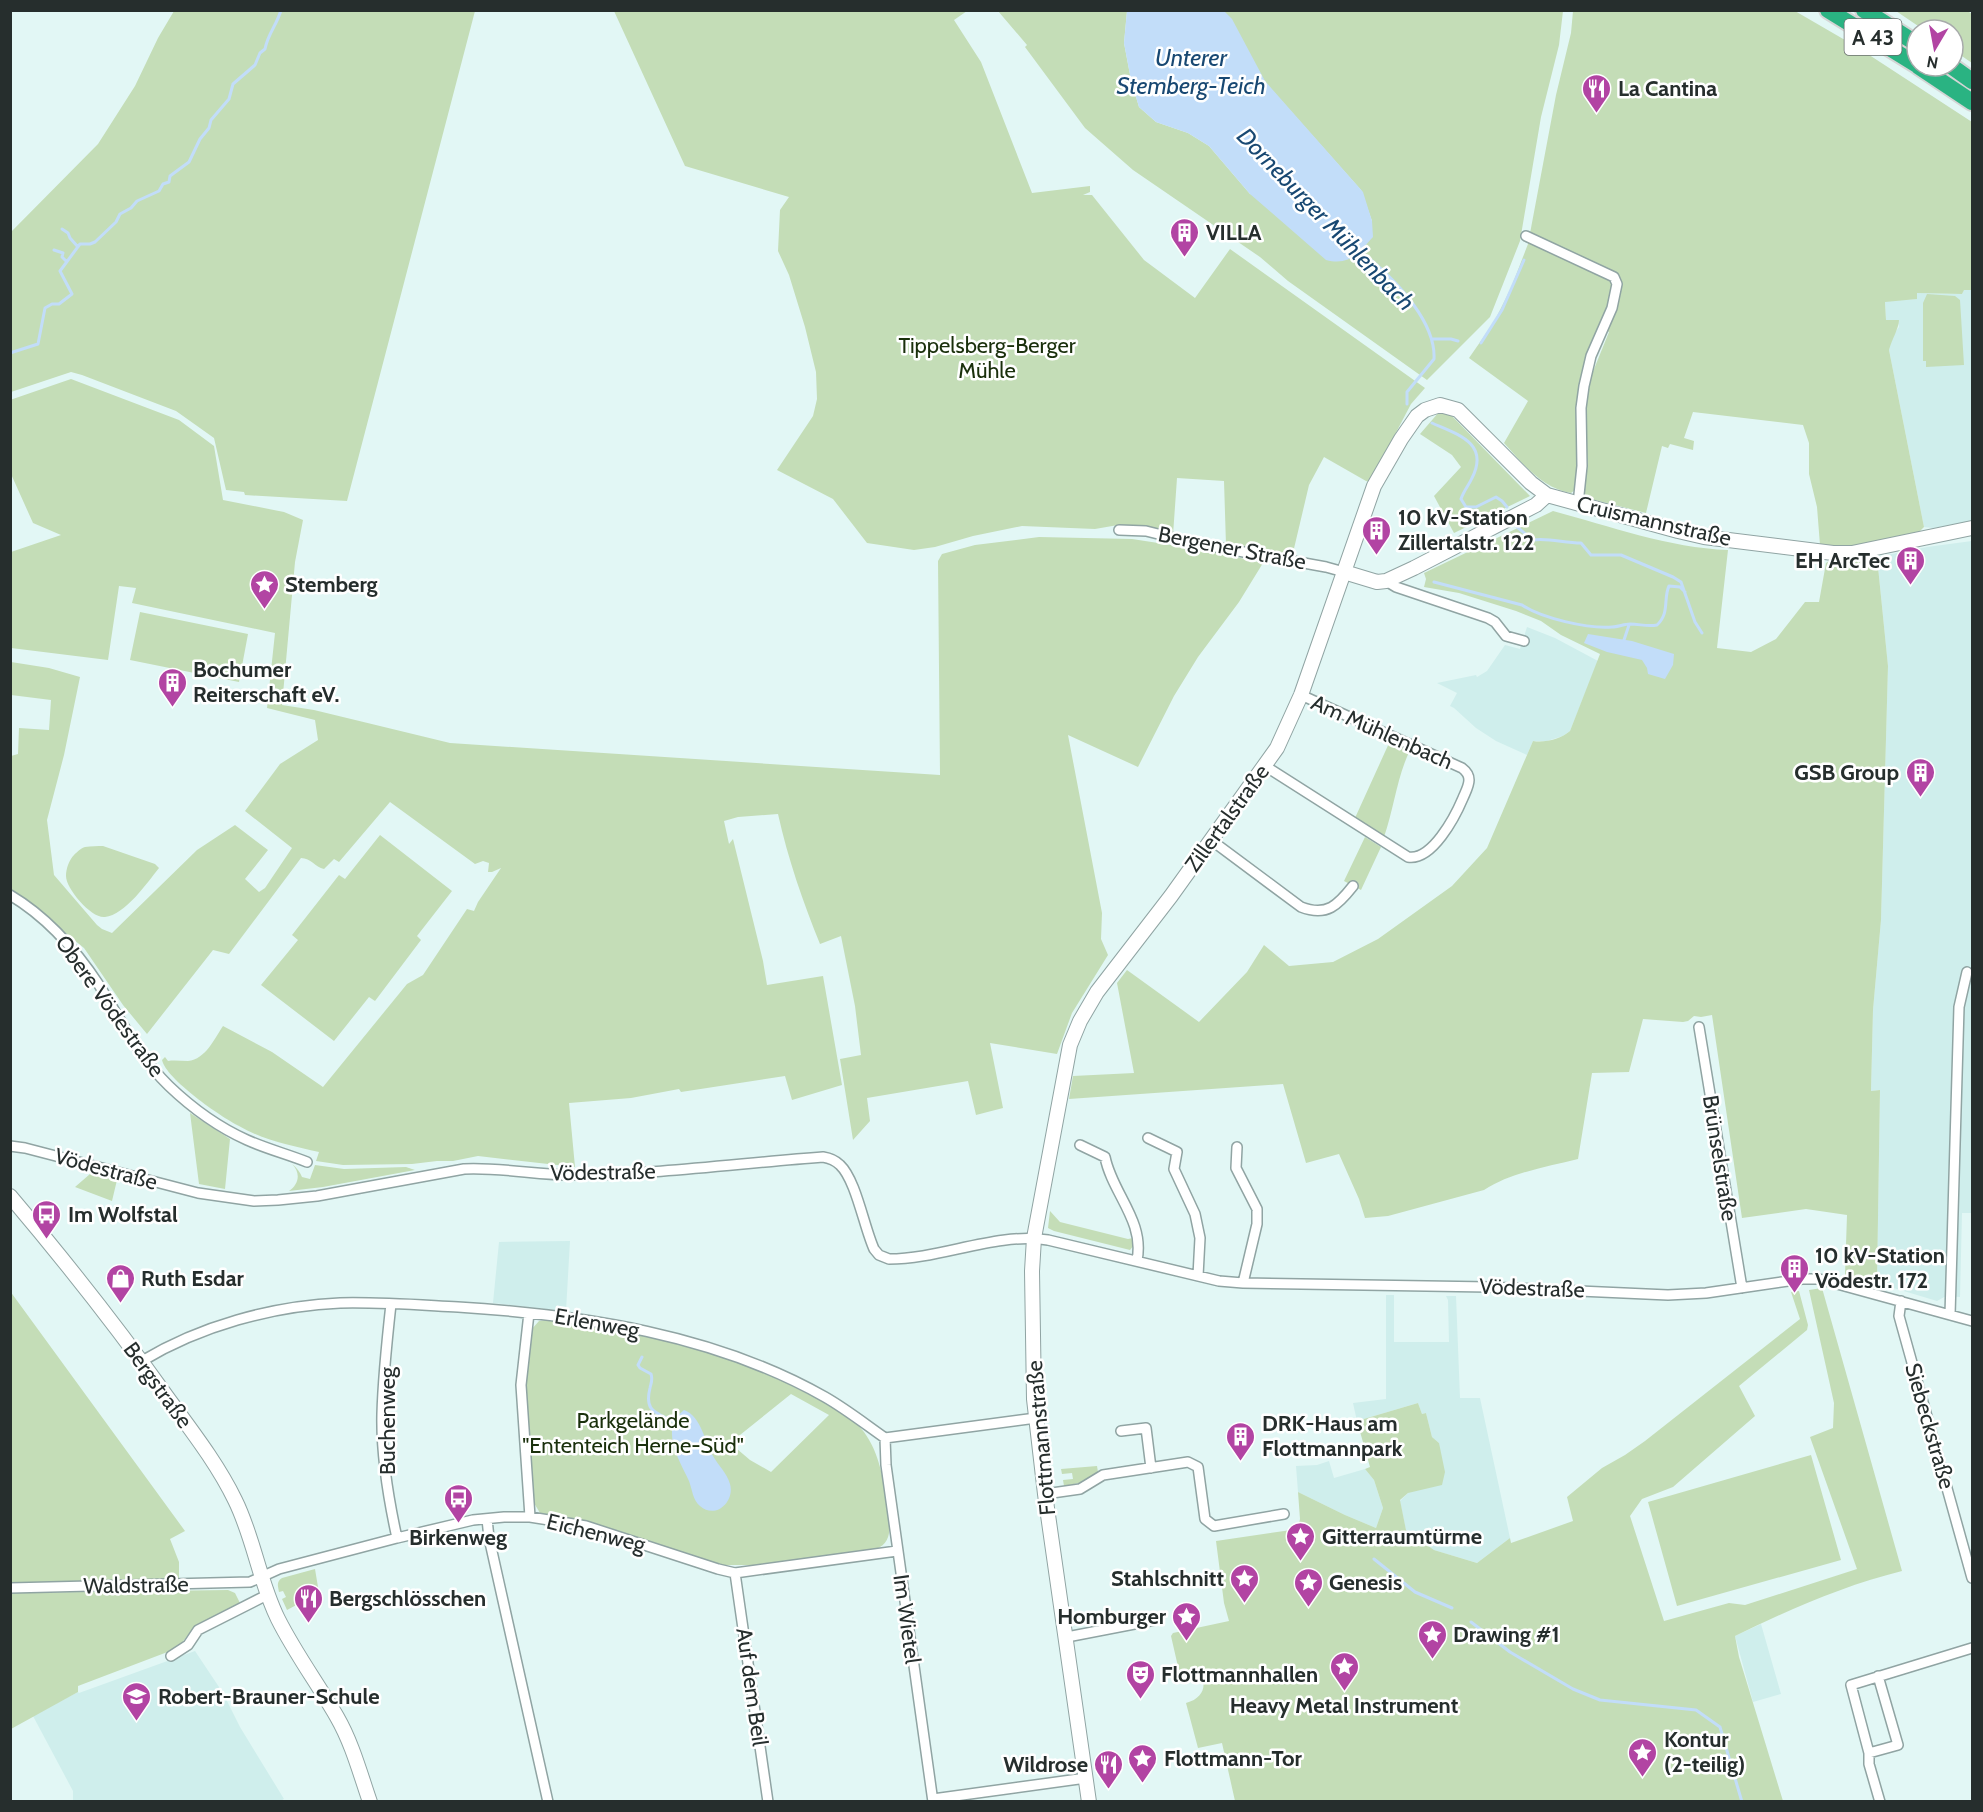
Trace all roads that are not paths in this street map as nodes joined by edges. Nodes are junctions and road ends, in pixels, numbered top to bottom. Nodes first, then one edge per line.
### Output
1 (1828, 10) edge
2 (1864, 10) edge
3 (1905, 36) edge
4 (1905, 58) edge
5 (1936, 78) edge
6 (1972, 102) edge
7 (1526, 236) dead end
8 (1440, 405) joint
9 (1547, 495) junction
10 (1578, 504) junction
11 (1972, 528) edge
12 (1119, 530) dead end
13 (1344, 572) junction
14 (1386, 581) junction
15 (1524, 641) dead end
16 (1301, 695) junction
17 (1264, 766) junction
18 (1211, 840) junction
19 (1353, 886) dead end
20 (10, 895) edge
21 (1967, 972) dead end
22 (1699, 1027) dead end
23 (1148, 1138) dead end
24 (1080, 1145) dead end
25 (10, 1146) edge
26 (1237, 1147) dead end
27 (307, 1162) dead end
28 (10, 1196) edge
29 (1034, 1238) junction
30 (1137, 1260) junction
31 (1198, 1276) junction
32 (1243, 1283) junction
33 (1742, 1288) junction
34 (1901, 1301) junction
35 (391, 1304) junction
36 (529, 1312) junction
37 (1950, 1315) junction
38 (1972, 1321) edge
39 (142, 1361) junction
40 (1036, 1418) junction
41 (1121, 1431) dead end
42 (885, 1438) junction
43 (1151, 1468) junction
44 (1045, 1494) junction
45 (1284, 1514) dead end
46 (530, 1517) junction
47 (487, 1519) junction
48 (397, 1538) junction
49 (897, 1551) junction
50 (735, 1573) junction
51 (262, 1578) junction
52 (1972, 1578) edge
53 (10, 1588) edge
54 (267, 1595) junction
55 (1155, 1620) dead end
56 (1067, 1637) junction
57 (1972, 1648) edge
58 (171, 1656) dead end
59 (1878, 1676) junction
60 (1869, 1753) junction
61 (1086, 1778) junction
62 (933, 1800) edge
63 (370, 1802) edge
64 (548, 1802) edge
65 (768, 1802) edge
66 (1089, 1802) edge
67 (1880, 1802) edge

1 - 4 highway, A 43
2 - 3 highway, A 43
5 - 6 highway, A 43
7 - 10 street
8 - 9 street, Cruismannstraße
8 - 13 street, Zillertalstraße
9 - 10 street, Cruismannstraße
9 - 14 street
10 - 11 street, Cruismannstraße
12 - 13 street, Bergener Straße
13 - 14 street
13 - 16 street, Zillertalstraße
14 - 15 street
16 - 17 street, Zillertalstraße
16 - 17 street, Am Mühlenbach
17 - 18 street, Zillertalstraße
18 - 19 street
18 - 29 street, Zillertalstraße
20 - 27 street, Obere Vödestraße
21 - 37 street
22 - 33 street, Brünselstraße
23 - 31 street
24 - 30 street
25 - 29 street, Vödestraße
26 - 32 street
28 - 39 street, Bergstraße
29 - 30 street, Vödestraße
29 - 40 street, Flottmannstraße
30 - 31 street, Vödestraße
31 - 32 street, Vödestraße
32 - 33 street, Vödestraße
33 - 34 street, Vödestraße
34 - 37 street
34 - 52 street, Siebeckstraße
35 - 36 street, Erlenweg
35 - 39 street, Erlenweg
35 - 48 street, Buchenweg
36 - 42 street, Erlenweg
36 - 46 street
37 - 38 street
39 - 51 street, Bergstraße
40 - 42 street
40 - 44 street, Flottmannstraße
41 - 43 street
42 - 49 street, Im Wietel
43 - 44 street
43 - 45 street
44 - 56 street, Flottmannstraße
46 - 47 street, Eichenweg
46 - 50 street, Eichenweg
47 - 48 street, Eichenweg
47 - 64 street
48 - 51 street, Eichenweg
49 - 50 street, Eichenweg
49 - 62 street, Im Wietel
50 - 65 street, Auf dem Beil
51 - 53 street, Waldstraße
51 - 54 street, Bergstraße
54 - 58 street
54 - 63 street, Bergstraße
55 - 56 street
56 - 61 street, Flottmannstraße
57 - 59 street
59 - 60 street
59 - 60 street
60 - 67 street
61 - 62 street, Im Wietel
61 - 66 street, Flottmannstraße

